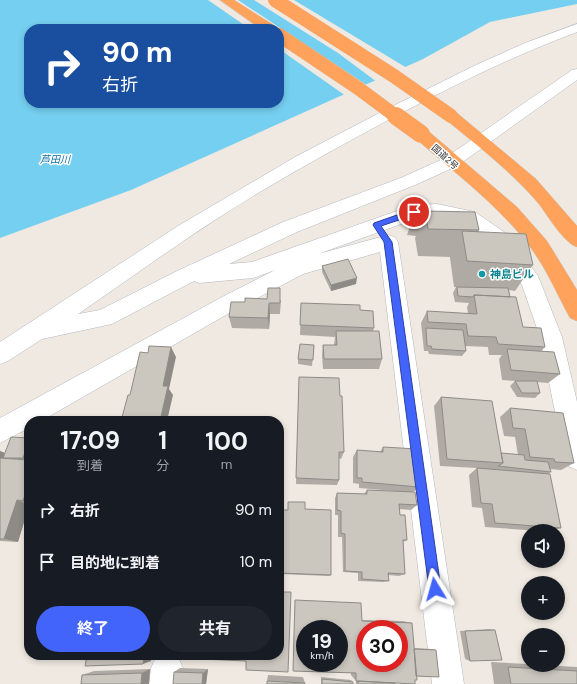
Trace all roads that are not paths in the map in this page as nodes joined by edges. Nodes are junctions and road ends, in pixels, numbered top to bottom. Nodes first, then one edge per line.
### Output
1 (226, 0) edge
2 (275, 0) edge
3 (262, 24) edge
4 (577, 28) edge
5 (284, 38) edge
6 (577, 73) edge
7 (482, 141) junction
8 (451, 162) junction
9 (382, 233) junction
10 (577, 240) edge
11 (184, 277) junction
12 (577, 312) edge
13 (35, 332) junction
14 (0, 354) edge
15 (27, 416) edge
16 (24, 418) edge
17 (0, 431) edge
18 (577, 457) edge
19 (448, 684) edge

1 - 3 highway
2 - 7 highway, bridge
4 - 13 street
5 - 8 highway, 国道2号, bridge
6 - 7 street
7 - 8 street
7 - 10 highway
8 - 11 street
8 - 12 highway, 国道2号
9 - 11 street
9 - 15 street
9 - 18 street
9 - 19 street
11 - 13 street
13 - 14 street
16 - 17 street

